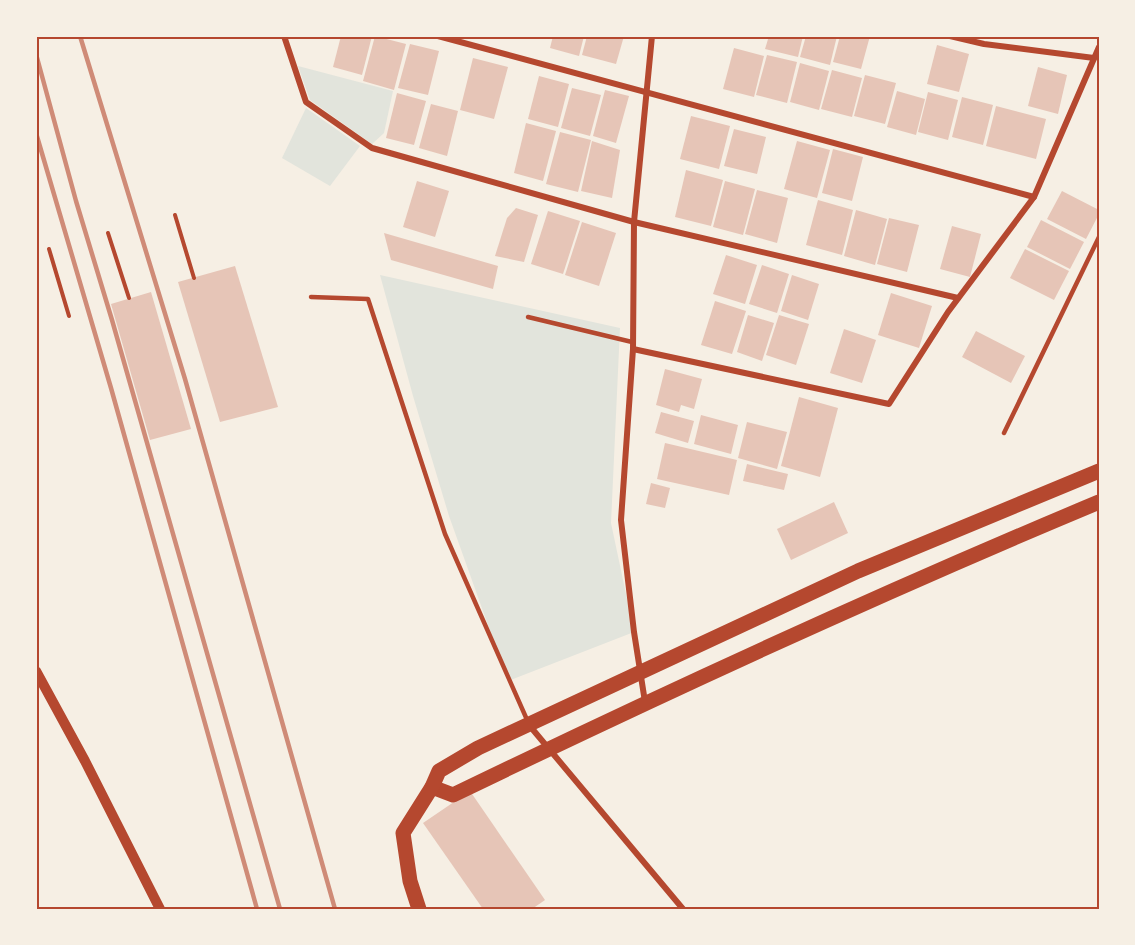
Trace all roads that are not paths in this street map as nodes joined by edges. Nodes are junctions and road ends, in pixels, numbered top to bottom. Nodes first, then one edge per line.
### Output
1 (284, 36) edge
2 (438, 36) edge
3 (652, 36) edge
4 (950, 36) edge
5 (1099, 47) edge
6 (1095, 58) junction
7 (647, 91) junction
8 (1035, 197) junction
9 (634, 222) junction
10 (1099, 237) edge
11 (311, 297) dead end
12 (958, 298) junction
13 (528, 317) dead end
14 (633, 346) junction
15 (1004, 433) dead end
16 (1099, 471) edge
17 (1099, 502) edge
18 (36, 671) edge
19 (640, 674) junction
20 (645, 703) junction
21 (529, 725) junction
22 (549, 749) junction
23 (432, 787) junction
24 (160, 909) edge
25 (419, 909) edge
26 (683, 909) edge

1 - 9 street
2 - 7 street
3 - 7 street
4 - 6 street
5 - 6 street
6 - 8 street
7 - 8 street
7 - 9 street
8 - 12 street
9 - 12 street
9 - 14 street
10 - 15 lane
11 - 21 lane
12 - 14 street
13 - 14 lane
14 - 19 street
16 - 19 main road
17 - 20 main road
18 - 24 street
19 - 20 street
19 - 21 main road
20 - 22 main road
21 - 22 street
21 - 23 main road
22 - 23 main road
22 - 26 street
23 - 25 main road

